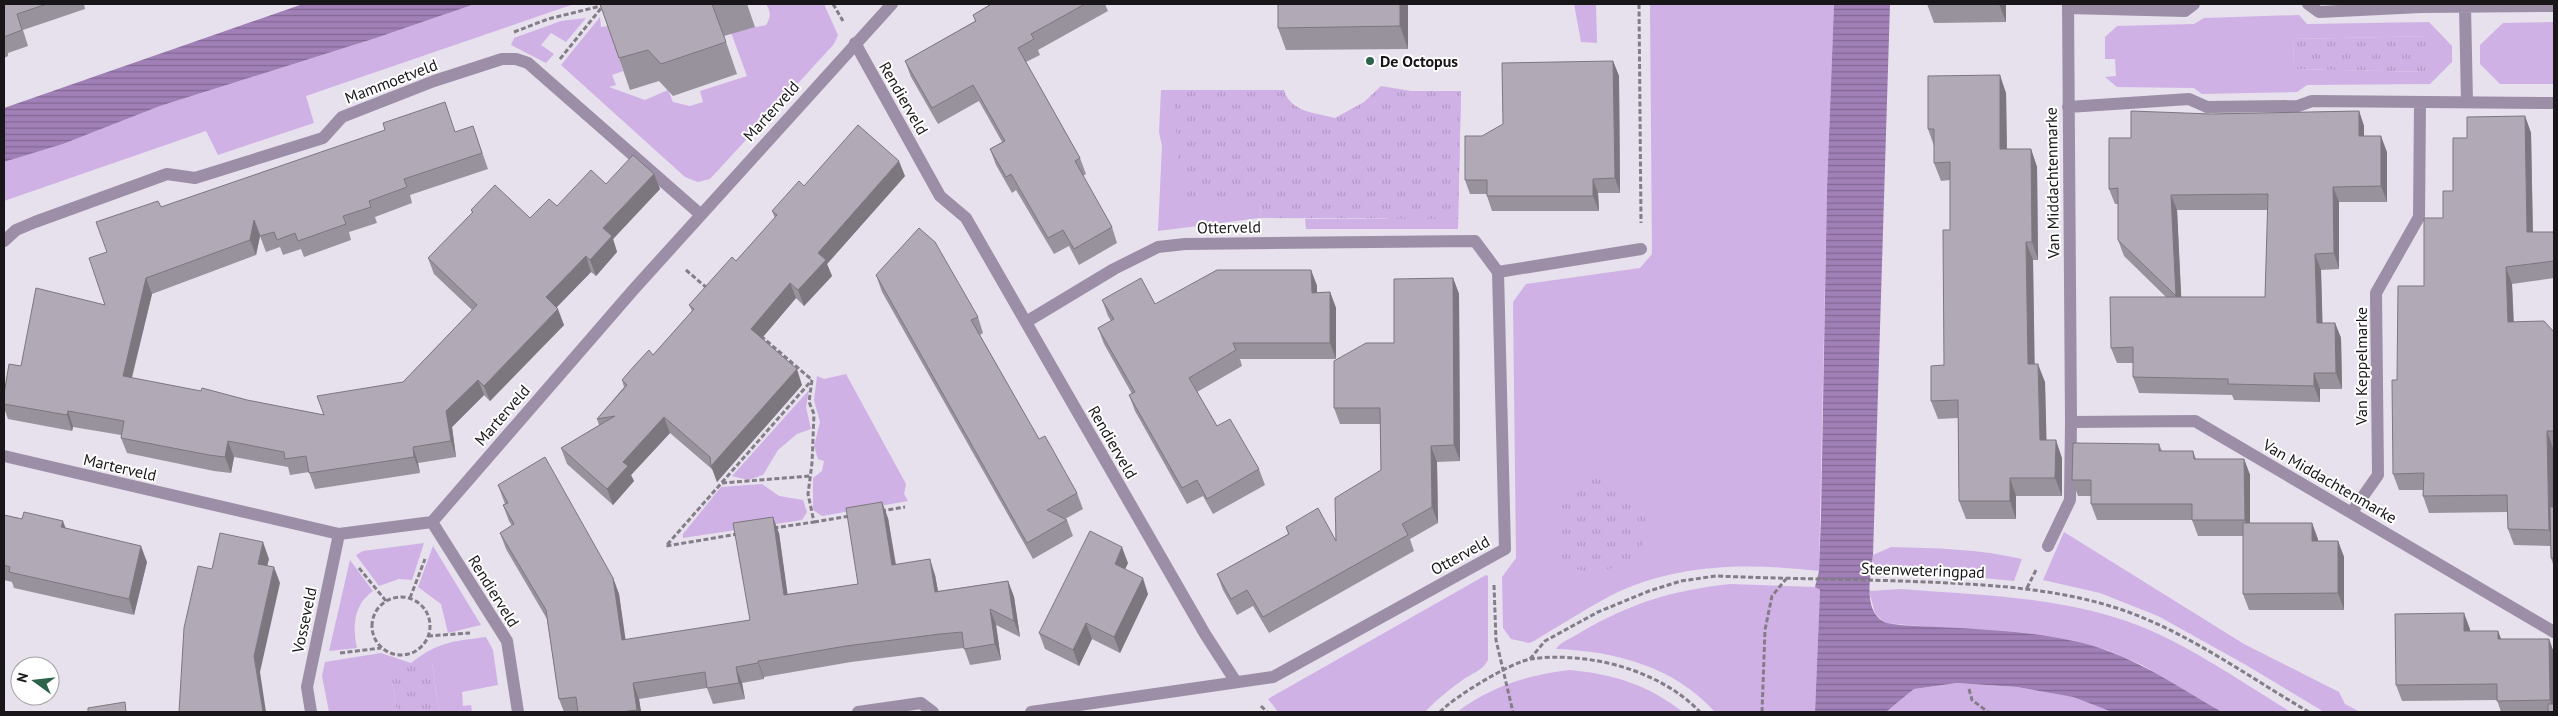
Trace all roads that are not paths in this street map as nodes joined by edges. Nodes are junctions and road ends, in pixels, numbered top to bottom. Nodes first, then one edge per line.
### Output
1 (892, 4) edge
2 (2194, 4) edge
3 (2308, 4) edge
4 (2421, 5) edge
5 (2068, 6) edge
6 (2554, 6) edge
7 (2465, 7) junction
8 (855, 43) junction
9 (2420, 102) junction
10 (2467, 102) junction
11 (2554, 103) edge
12 (2068, 107) junction
13 (700, 214) junction
14 (4, 241) edge
15 (1641, 249) road end
16 (1498, 272) junction
17 (1026, 322) junction
18 (2071, 422) junction
19 (4, 456) edge
20 (2352, 512) junction
21 (434, 526) junction
22 (339, 534) junction
23 (2048, 546) dead end
24 (2554, 632) edge
25 (1236, 682) junction
26 (311, 712) edge
27 (518, 712) edge
28 (858, 712) edge
29 (933, 712) edge
30 (1031, 712) edge

1 - 8 street, Marterveld
2 - 5 street
3 - 4 street
4 - 7 street
5 - 12 street, Van Middachtenmarke
6 - 7 street
7 - 10 street
8 - 13 street, Marterveld
8 - 17 street, Rendierveld
9 - 10 street
9 - 12 street
9 - 20 street, Van Keppelmarke
10 - 11 street
12 - 18 street, Van Middachtenmarke
13 - 14 street, Mammoetveld
13 - 21 street, Marterveld
15 - 16 street
16 - 17 street, Otterveld
16 - 25 street, Otterveld
17 - 25 street, Rendierveld
18 - 20 street, Van Middachtenmarke
18 - 23 street, Van Middachtenmarke
19 - 22 street, Marterveld
20 - 24 street, Van Middachtenmarke
21 - 22 street, Marterveld
21 - 27 street, Rendierveld
22 - 26 street, Vosseveld
25 - 30 street
28 - 29 street

